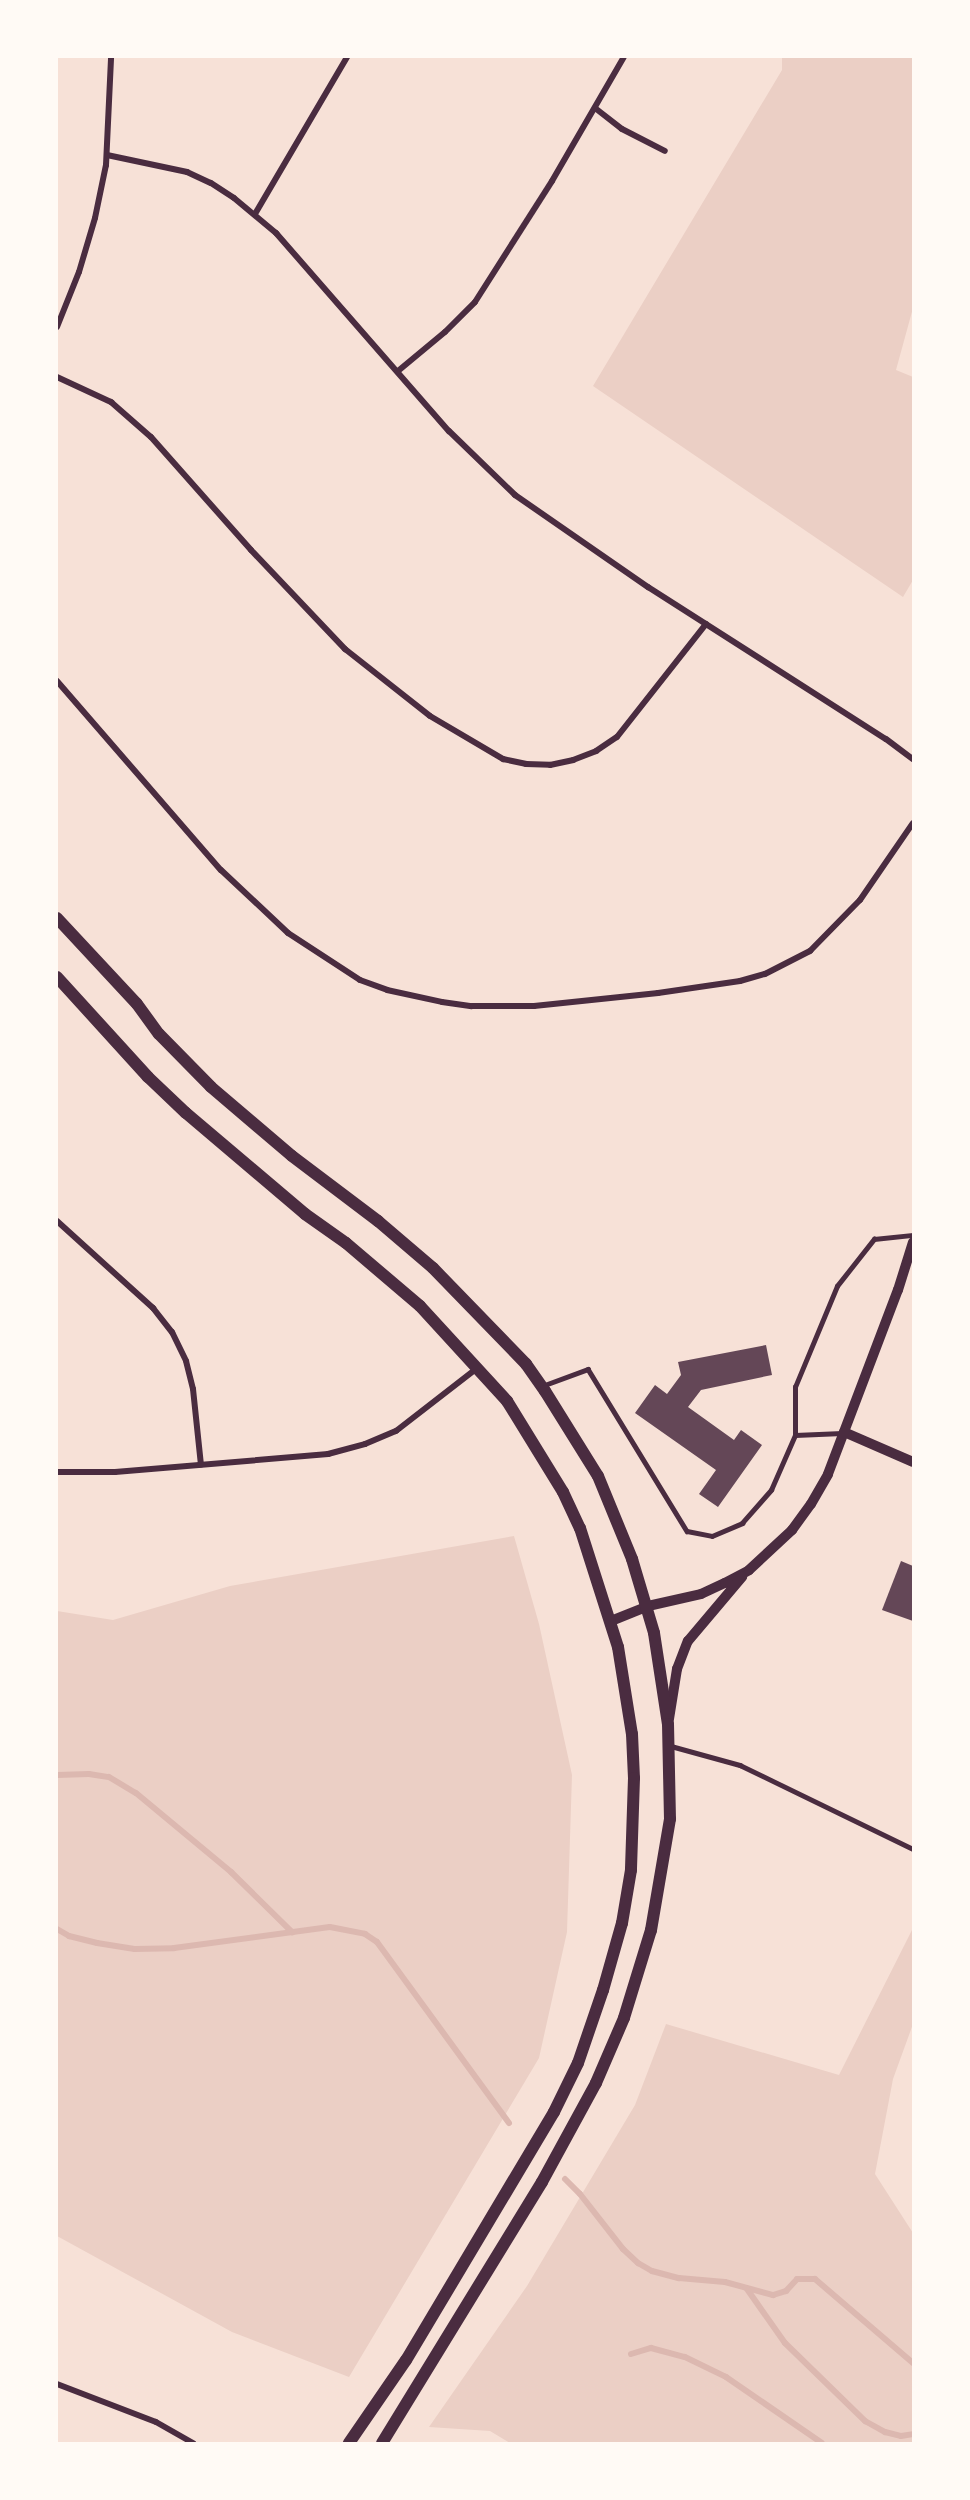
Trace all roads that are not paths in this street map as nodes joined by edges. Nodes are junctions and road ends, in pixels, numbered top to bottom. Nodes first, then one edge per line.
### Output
1 (111, 57) edge
2 (347, 57) edge
3 (624, 57) edge
4 (595, 108) junction
5 (665, 151) dead end
6 (107, 155) junction
7 (255, 214) junction
8 (57, 327) edge
9 (398, 371) junction
10 (57, 377) edge
11 (706, 624) junction
12 (57, 681) edge
13 (913, 759) edge
14 (913, 823) edge
15 (57, 918) edge
16 (57, 977) edge
17 (57, 1221) edge
18 (913, 1235) edge
19 (913, 1242) edge
20 (476, 1369) junction
21 (542, 1386) junction
22 (844, 1432) junction
23 (795, 1435) junction
24 (913, 1462) edge
25 (201, 1465) junction
26 (57, 1472) edge
27 (749, 1570) junction
28 (648, 1606) junction
29 (611, 1621) junction
30 (668, 1724) junction
31 (670, 1746) junction
32 (913, 1849) edge
33 (57, 2384) edge
34 (193, 2443) edge
35 (349, 2443) edge
36 (382, 2443) edge

1 - 6 street
2 - 7 street
3 - 4 street
4 - 5 street
4 - 9 street
6 - 7 street
6 - 8 street
7 - 9 street
9 - 11 street
10 - 11 street
11 - 13 street
12 - 14 street
15 - 21 main road
16 - 20 main road
17 - 25 street
18 - 23 lane
19 - 22 street
20 - 25 street
20 - 29 main road
21 - 23 lane
21 - 28 main road
22 - 23 lane
22 - 24 street
22 - 27 street
25 - 26 street
27 - 28 street
27 - 30 street
28 - 29 street
28 - 30 main road
29 - 35 main road
30 - 31 main road
31 - 32 lane
31 - 36 main road
33 - 34 street

